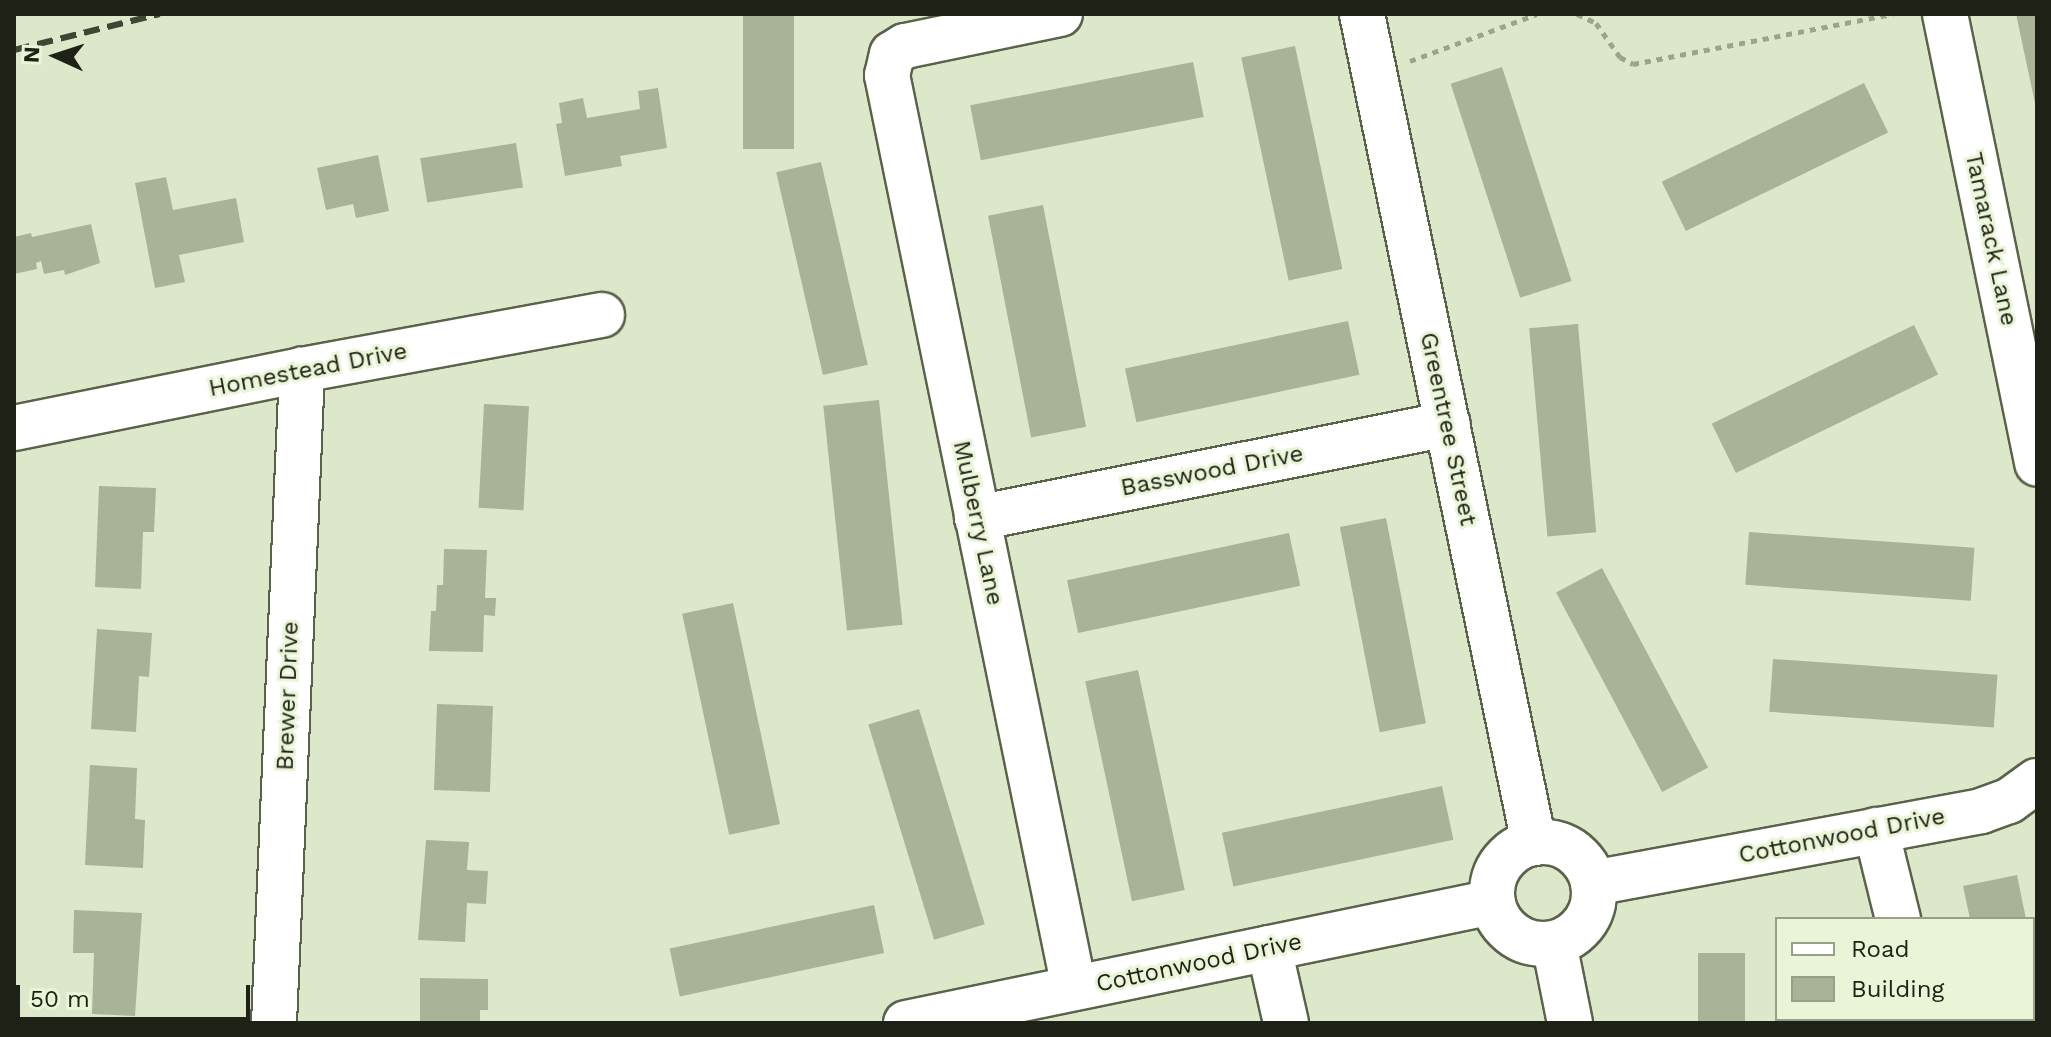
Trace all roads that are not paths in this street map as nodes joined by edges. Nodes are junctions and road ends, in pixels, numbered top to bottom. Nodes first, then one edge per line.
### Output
1 (1060, 14) edge
2 (1362, 14) edge
3 (1945, 14) edge
4 (602, 315) dead end
5 (302, 370) junction
6 (1448, 424) junction
7 (14, 428) edge
8 (2037, 464) edge
9 (977, 518) junction
10 (2037, 781) edge
11 (1876, 830) junction
12 (1534, 843) junction
13 (1593, 883) junction
14 (1493, 902) junction
15 (1898, 917) edge
16 (1554, 943) junction
17 (1269, 948) junction
18 (1074, 988) junction
19 (274, 1023) edge
20 (906, 1023) edge
21 (1286, 1023) edge
22 (1570, 1023) edge

1 - 9 street, Mulberry Lane
2 - 6 street, Greentree Street
3 - 8 street, Tamarack Lane
4 - 5 street, Homestead Drive
5 - 7 street, Homestead Drive
5 - 19 street, Brewer Drive
6 - 9 street, Basswood Drive
6 - 12 street, Greentree Street
9 - 18 street, Mulberry Lane
10 - 11 street, Cottonwood Drive
11 - 13 street, Cottonwood Drive
11 - 15 street
12 - 13 street
12 - 14 street
13 - 16 street
14 - 16 street
14 - 17 street, Cottonwood Drive
16 - 22 street
17 - 18 street, Cottonwood Drive
17 - 21 street
18 - 20 street, Cottonwood Drive

